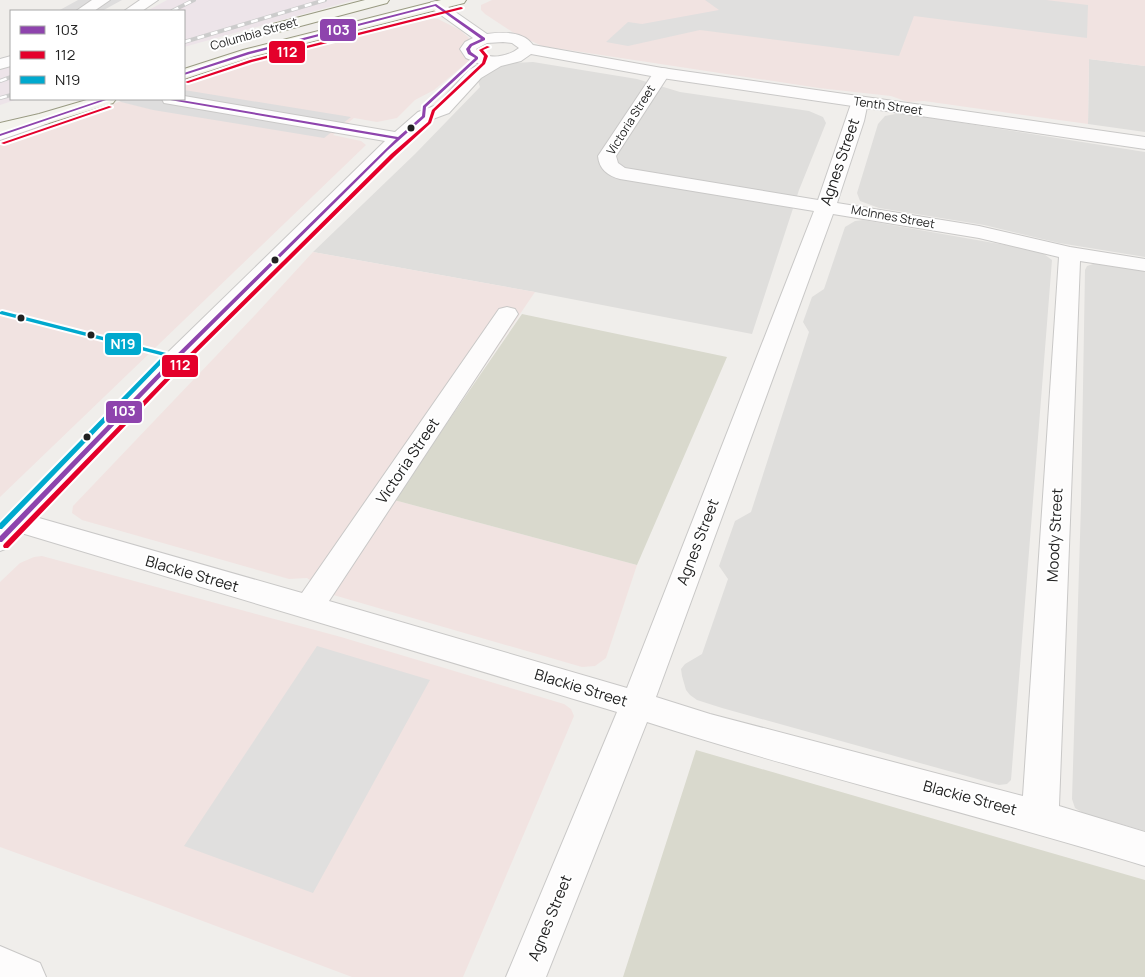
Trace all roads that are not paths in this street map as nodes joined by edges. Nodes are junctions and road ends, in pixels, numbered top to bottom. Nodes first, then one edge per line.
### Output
1 (104, 0) edge
2 (151, 0) edge
3 (382, 0) edge
4 (459, 0) edge
5 (432, 2) edge
6 (86, 10) edge
7 (133, 10) edge
8 (260, 32) dead end
9 (484, 39) junction
10 (524, 53) junction
11 (476, 58) junction
12 (497, 61) junction
13 (662, 73) junction
14 (185, 74) edge
15 (49, 100) edge
16 (104, 100) edge
17 (176, 100) edge
18 (859, 102) junction
19 (0, 116) edge
20 (424, 116) junction
21 (43, 119) junction
22 (0, 128) edge
23 (0, 135) edge
24 (399, 138) junction
25 (1145, 143) edge
26 (611, 168) joint
27 (826, 206) junction
28 (1070, 253) junction
29 (1145, 265) edge
30 (507, 314) dead end
31 (9, 531) edge
32 (308, 608) junction
33 (637, 704) junction
34 (1040, 817) junction
35 (1145, 849) edge
36 (0, 966) edge
37 (26, 977) edge
38 (526, 977) edge

1 - 6 street
2 - 7 street
3 - 8 main road, Columbia Street
4 - 5 main road, Columbia Street
5 - 9 street
5 - 14 main road, Columbia Street
9 - 10 street
9 - 11 street
10 - 12 street
10 - 13 street, Tenth Street
11 - 12 street
11 - 20 street
12 - 20 street
13 - 18 street, Tenth Street
13 - 26 street, Victoria Street
15 - 19 main road
16 - 21 main road
17 - 24 street
18 - 25 street, Tenth Street
18 - 27 street, Agnes Street
20 - 24 street
21 - 22 main road
21 - 23 street
24 - 31 street
26 - 27 street, McInnes Street
27 - 28 street, McInnes Street
27 - 33 street, Agnes Street
28 - 29 street, McInnes Street
28 - 34 street, Moody Street
30 - 32 street, Victoria Street
31 - 32 street, Blackie Street
32 - 33 street, Blackie Street
33 - 34 street, Blackie Street
33 - 38 street, Agnes Street
34 - 35 street, Blackie Street
36 - 37 street

